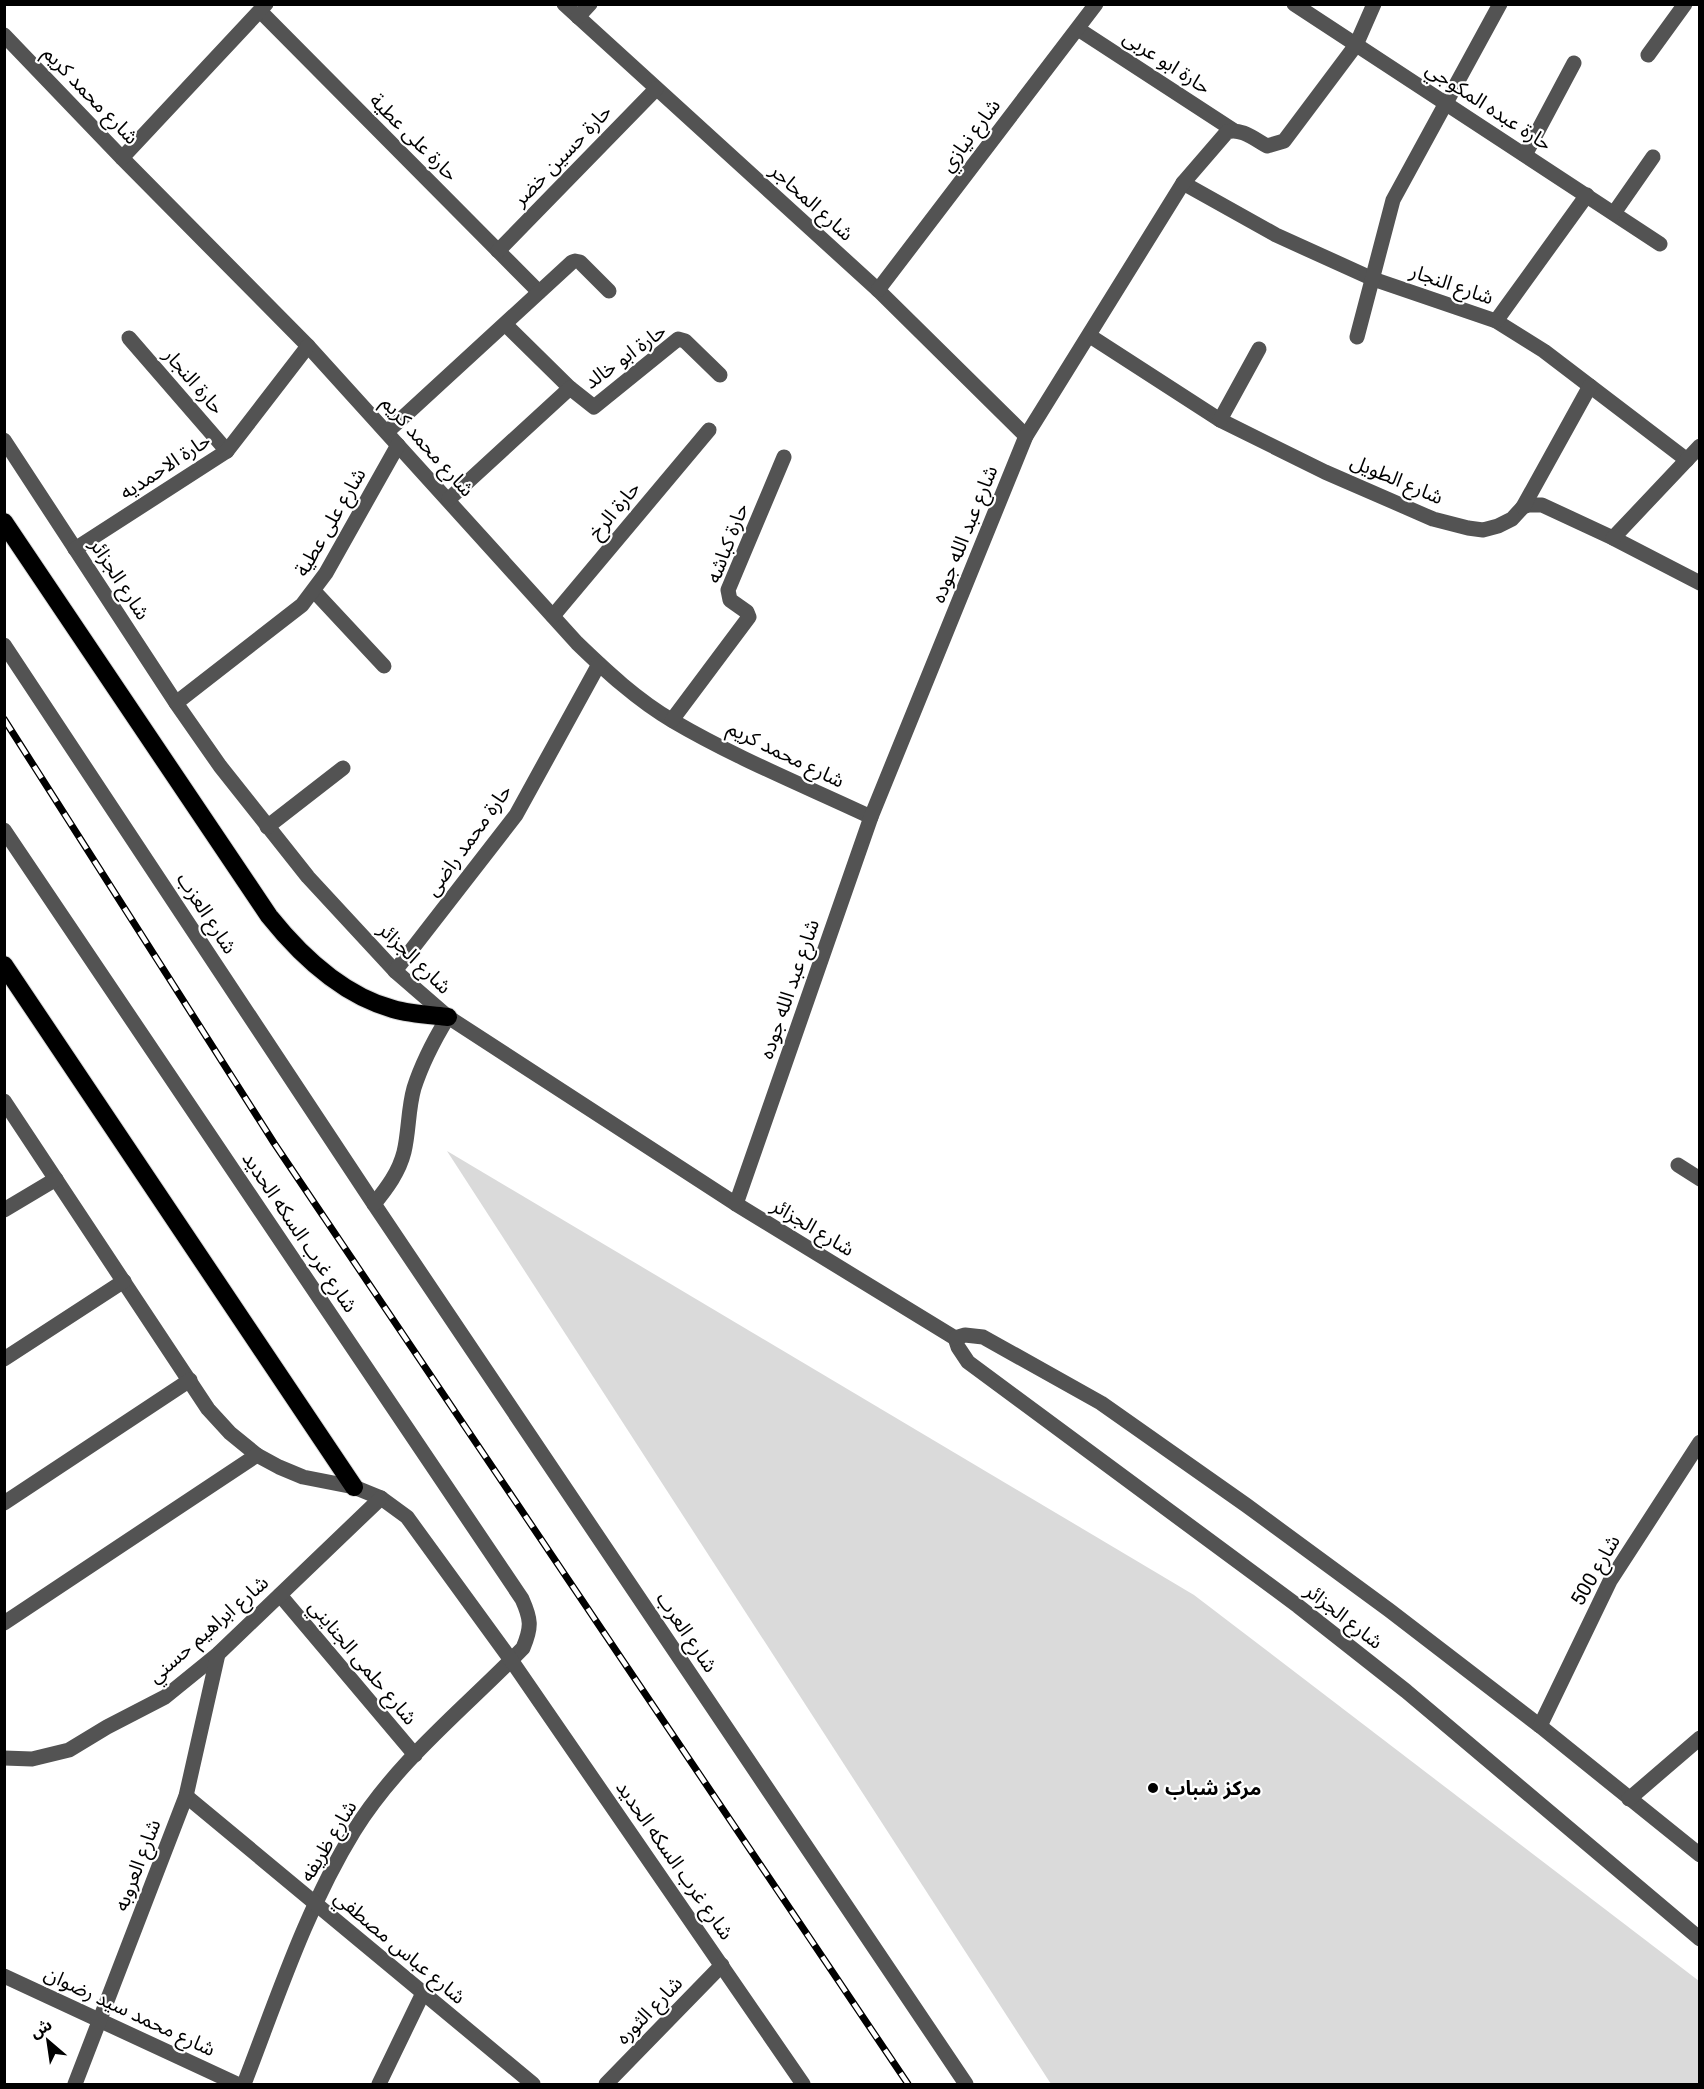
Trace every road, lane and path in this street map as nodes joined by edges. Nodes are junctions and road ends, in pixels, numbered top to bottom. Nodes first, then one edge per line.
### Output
1 (564, 4) edge
2 (590, 4) edge
3 (1096, 4) edge
4 (1294, 4) edge
5 (1374, 4) edge
6 (1500, 4) edge
7 (1685, 4) edge
8 (263, 8) edge
9 (578, 17) junction
10 (1078, 29) junction
11 (4, 35) edge
12 (1356, 45) junction
13 (1648, 55) dead end
14 (1574, 63) dead end
15 (656, 89) junction
16 (1447, 104) junction
17 (1233, 130) junction
18 (1525, 155) junction
19 (1653, 157) dead end
20 (122, 158) junction
21 (1183, 183) junction
22 (1587, 195) junction
23 (1614, 213) junction
24 (1660, 244) dead end
25 (498, 251) junction
26 (1373, 279) junction
27 (878, 290) junction
28 (609, 291) dead end
29 (539, 292) junction
30 (1496, 321) junction
31 (506, 325) junction
32 (1090, 336) junction
33 (1357, 337) dead end
34 (129, 338) dead end
35 (308, 346) junction
36 (1259, 349) dead end
37 (720, 375) dead end
38 (1590, 386) junction
39 (570, 388) junction
40 (1220, 420) junction
41 (708, 430) dead end
42 (387, 432) junction
43 (1026, 436) junction
44 (4, 440) edge
45 (398, 445) junction
46 (1700, 446) edge
47 (226, 451) junction
48 (784, 457) dead end
49 (1686, 460) junction
50 (448, 500) junction
51 (1523, 507) junction
52 (4, 522) edge
53 (1613, 538) junction
54 (75, 549) junction
55 (1700, 583) edge
56 (314, 591) junction
57 (553, 616) junction
58 (4, 645) edge
59 (599, 664) junction
60 (384, 666) dead end
61 (176, 703) junction
62 (672, 720) junction
63 (343, 768) dead end
64 (871, 817) junction
65 (267, 827) junction
66 (4, 830) edge
67 (4, 965) edge
68 (395, 971) junction
69 (448, 1017) junction
70 (4, 1101) edge
71 (1678, 1165) dead end
72 (56, 1179) junction
73 (1700, 1179) edge
74 (374, 1204) junction
75 (736, 1204) junction
76 (4, 1210) edge
77 (124, 1281) junction
78 (955, 1338) junction
79 (4, 1359) edge
80 (189, 1380) junction
81 (1700, 1442) edge
82 (257, 1455) junction
83 (354, 1487) junction
84 (381, 1498) junction
85 (4, 1503) edge
86 (279, 1595) junction
87 (4, 1623) edge
88 (218, 1654) junction
89 (511, 1660) junction
90 (1540, 1726) junction
91 (1700, 1738) edge
92 (415, 1755) junction
93 (4, 1758) edge
94 (186, 1796) junction
95 (1629, 1799) junction
96 (1700, 1855) edge
97 (315, 1904) junction
98 (1700, 1939) edge
99 (722, 1965) junction
100 (4, 1976) edge
101 (423, 1993) junction
102 (99, 2021) junction
103 (75, 2085) edge
104 (237, 2085) edge
105 (244, 2085) edge
106 (379, 2085) edge
107 (533, 2085) edge
108 (606, 2085) edge
109 (802, 2085) edge
110 (966, 2085) edge

1 - 9 street, شارع المحاجر
2 - 9 street
3 - 10 street, شارع نيازي
4 - 12 street, حارة عبده المكوجي
5 - 12 street
6 - 16 street
7 - 13 street
8 - 20 street
8 - 25 street, حارة على عطية
9 - 15 street, شارع المحاجر
10 - 17 street, حارة ابو عربى
10 - 27 street, شارع نيازي
11 - 20 street, شارع محمد كريم
12 - 16 street, حارة عبده المكوجي
12 - 17 street
14 - 18 street
15 - 25 street, حارة حسين خضر
15 - 27 street, شارع المحاجر
16 - 18 street, حارة عبده المكوجي
16 - 26 street
17 - 21 street, شارع عبد الله جوده
18 - 22 street, حارة عبده المكوجي
19 - 23 street
20 - 35 street, شارع محمد كريم
21 - 26 street, شارع النجار
21 - 32 street, شارع عبد الله جوده
22 - 23 street, حارة عبده المكوجي
22 - 30 street
23 - 24 street, حارة عبده المكوجي
25 - 29 street, حارة على عطية
26 - 30 street, شارع النجار
26 - 33 street
27 - 43 street, شارع المحاجر
28 - 29 street
29 - 31 street
30 - 38 street, شارع النجار
31 - 39 street
31 - 42 street
32 - 40 street, شارع الطويل
32 - 43 street, شارع عبد الله جوده
34 - 47 street, حارة النجار
35 - 42 street, شارع محمد كريم
35 - 47 street, حارة الاحمديه
36 - 40 street
37 - 39 street, حارة ابو خالد
38 - 49 street, شارع النجار
38 - 51 street
39 - 50 street, حارة ابو خالد
40 - 51 street, شارع الطويل
41 - 57 street, حارة الرخ
42 - 45 street, شارع محمد كريم
43 - 64 street, شارع عبد الله جوده
44 - 54 street, شارع الجزائر
45 - 50 street, شارع محمد كريم
45 - 56 street, شارع على عطية
46 - 49 street
47 - 54 street, حارة الاحمديه
48 - 62 street, حارة كباشه
49 - 53 street
50 - 57 street, شارع محمد كريم
51 - 53 street
52 - 69 highway
53 - 55 street
54 - 61 street, شارع الجزائر
56 - 60 street
56 - 61 street, شارع على عطية
57 - 59 street, شارع محمد كريم
58 - 74 street, شارع العزب
59 - 62 street, شارع محمد كريم
59 - 68 street, حارة محمد راضى
61 - 65 street, شارع الجزائر
62 - 64 street, شارع محمد كريم
63 - 65 street
64 - 75 street, شارع عبد الله جوده
65 - 68 street, شارع الجزائر
66 - 89 street, شارع غرب السكه الحديد
67 - 83 highway
68 - 69 street, شارع الجزائر
69 - 74 street
69 - 75 street, شارع الجزائر
70 - 72 street, شارع غرب السكه الحديد
71 - 73 street
72 - 76 street
72 - 77 street, شارع غرب السكه الحديد
74 - 110 street, شارع العرب
75 - 78 street, شارع الجزائر
77 - 79 street
77 - 80 street, شارع غرب السكه الحديد
78 - 90 street, شارع الجزائر
78 - 98 street, شارع الجزائر
80 - 82 street, شارع غرب السكه الحديد
80 - 85 street
81 - 90 street, شارع 500
82 - 83 street, شارع غرب السكه الحديد
82 - 87 street
83 - 84 street, شارع غرب السكه الحديد
84 - 86 street, شارع ابراهيم حسني
84 - 89 street, شارع غرب السكه الحديد
86 - 88 street, شارع ابراهيم حسني
86 - 92 street, شارع حلمى الجنايني
88 - 93 street, شارع ابراهيم حسني
88 - 94 street, شارع العروبه
89 - 92 street, شارع ظريفه
89 - 99 street, شارع غرب السكه الحديد
90 - 95 street, شارع الجزائر
91 - 95 street
92 - 97 street, شارع ظريفه
94 - 97 street, شارع عباس مصطفي
94 - 102 street, شارع العروبه
95 - 96 street, شارع الجزائر
97 - 101 street, شارع عباس مصطفي
97 - 105 street, شارع ظريفه
99 - 108 street, شارع الثوره
99 - 109 street, شارع غرب السكه الحديد
100 - 102 street, شارع محمد سيد رضوان
101 - 106 street
101 - 107 street, شارع عباس مصطفي
102 - 103 street, شارع العروبه
102 - 104 street, شارع محمد سيد رضوان

